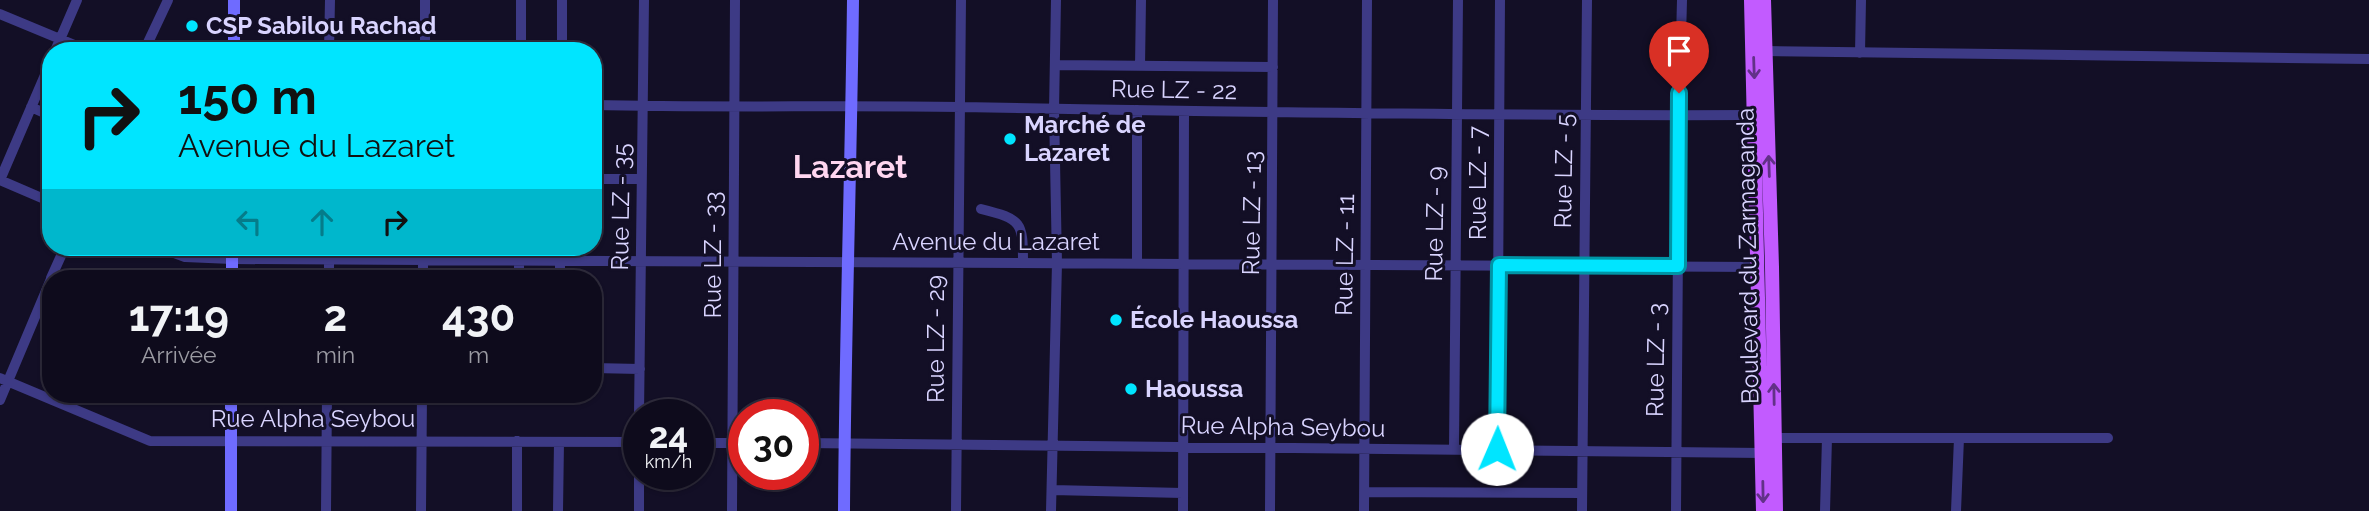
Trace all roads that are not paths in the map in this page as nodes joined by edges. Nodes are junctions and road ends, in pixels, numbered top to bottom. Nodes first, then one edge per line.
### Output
1 (77, 0) edge
2 (168, 0) edge
3 (234, 0) edge
4 (330, 0) edge
5 (425, 0) edge
6 (522, 0) edge
7 (562, 0) edge
8 (644, 0) edge
9 (735, 0) edge
10 (853, 0) edge
11 (961, 0) edge
12 (1056, 0) edge
13 (1141, 0) edge
14 (1273, 0) edge
15 (1367, 0) edge
16 (1458, 0) edge
17 (1500, 0) edge
18 (1587, 0) edge
19 (1682, 0) edge
20 (1751, 0) edge
21 (1764, 0) edge
22 (1861, 0) edge
23 (0, 13) edge
24 (60, 39) junction
25 (59, 42) edge
26 (67, 42) edge
27 (149, 42) edge
28 (234, 42) edge
29 (329, 42) edge
30 (425, 42) edge
31 (521, 42) edge
32 (562, 42) edge
33 (1766, 51) junction
34 (1860, 53) junction
35 (2369, 59) edge
36 (1056, 65) junction
37 (1140, 66) junction
38 (1273, 67) junction
39 (42, 82) edge
40 (602, 105) edge
41 (644, 106) junction
42 (852, 106) junction
43 (31, 107) junction
44 (734, 107) junction
45 (960, 107) junction
46 (1054, 110) junction
47 (1137, 110) junction
48 (1184, 111) junction
49 (42, 112) edge
50 (1274, 112) junction
51 (1586, 113) junction
52 (1368, 114) junction
53 (1500, 114) junction
54 (1755, 115) junction
55 (1457, 116) junction
56 (1679, 116) junction
57 (602, 178) edge
58 (641, 179) junction
59 (0, 180) edge
60 (42, 198) edge
61 (981, 209) dead end
62 (280, 256) edge
63 (423, 256) edge
64 (329, 259) junction
65 (423, 260) junction
66 (519, 260) junction
67 (560, 261) junction
68 (640, 261) junction
69 (735, 261) junction
70 (846, 262) junction
71 (958, 263) junction
72 (1023, 263) junction
73 (1057, 263) junction
74 (1137, 264) junction
75 (1184, 264) junction
76 (1272, 264) junction
77 (1366, 265) junction
78 (1455, 265) junction
79 (1499, 265) junction
80 (1584, 266) junction
81 (1678, 266) junction
82 (1759, 267) junction
83 (329, 270) edge
84 (423, 270) edge
85 (519, 270) edge
86 (560, 270) edge
87 (42, 298) edge
88 (602, 368) edge
89 (640, 369) junction
90 (4, 380) edge
91 (42, 396) edge
92 (639, 399) edge
93 (737, 399) edge
94 (0, 400) edge
95 (58, 403) edge
96 (231, 403) edge
97 (327, 403) edge
98 (422, 403) edge
99 (1827, 438) junction
100 (1959, 438) junction
101 (2108, 438) dead end
102 (1775, 439) junction
103 (231, 440) junction
104 (327, 440) junction
105 (422, 440) junction
106 (517, 441) junction
107 (559, 442) junction
108 (623, 442) edge
109 (819, 443) edge
110 (845, 443) junction
111 (957, 445) junction
112 (1052, 446) junction
113 (1183, 447) junction
114 (1270, 447) junction
115 (1364, 449) junction
116 (1454, 449) junction
117 (1497, 449) junction
118 (1582, 450) junction
119 (1676, 451) junction
120 (1763, 453) junction
121 (639, 490) edge
122 (734, 490) edge
123 (1052, 490) junction
124 (1364, 492) junction
125 (1183, 493) junction
126 (1582, 493) junction
127 (231, 511) edge
128 (326, 511) edge
129 (421, 511) edge
130 (517, 511) edge
131 (558, 511) edge
132 (639, 511) edge
133 (732, 511) edge
134 (844, 511) edge
135 (956, 511) edge
136 (1052, 511) edge
137 (1183, 511) edge
138 (1270, 511) edge
139 (1364, 511) edge
140 (1582, 511) edge
141 (1676, 511) edge
142 (1763, 511) edge
143 (1776, 511) edge
144 (1825, 511) edge
145 (1956, 511) edge

1 - 24 street
2 - 27 street
3 - 28 street
4 - 29 street
5 - 30 street
6 - 31 street
7 - 32 street
8 - 41 street, Rue LZ - 35
9 - 44 street, Rue LZ - 33
10 - 42 street
11 - 45 street, Rue LZ - 29
12 - 36 street
13 - 37 street
14 - 38 street, Rue LZ - 13
15 - 52 street, Rue LZ - 11
16 - 55 street, Rue LZ - 9
17 - 53 street, Rue LZ - 7
18 - 51 street, Rue LZ - 5
19 - 56 street, Rue LZ - 3
20 -> 54 main road, Boulevard du Zarmaganda
21 - 33 main road, Boulevard du Zarmaganda
22 - 34 street
23 - 24 street
24 - 25 street
24 - 26 street
33 - 34 street
102 -> 33 main road, Boulevard du Zarmaganda
34 - 35 street
36 - 37 street
36 - 46 street
37 - 38 street
38 - 50 street, Rue LZ - 13
39 - 43 street
40 - 41 street, Rue LZ - 22
41 - 44 street, Rue LZ - 22
41 - 58 street, Rue LZ - 35
42 - 44 street, Rue LZ - 22
42 - 45 street, Rue LZ - 22
42 - 70 street
43 - 49 street
43 - 59 street
44 - 69 street, Rue LZ - 33
45 - 46 street, Rue LZ - 22
45 - 71 street, Rue LZ - 29
46 - 47 street, Rue LZ - 22
46 - 73 street
47 - 48 street, Rue LZ - 22
47 - 74 street
48 - 50 street, Rue LZ - 22
48 - 75 street
50 - 52 street, Rue LZ - 22
50 - 76 street, Rue LZ - 13
51 - 53 street, Rue LZ - 22
51 - 56 street, Rue LZ - 22
51 - 80 street, Rue LZ - 5
52 - 55 street, Rue LZ - 22
52 - 77 street, Rue LZ - 11
53 - 55 street, Rue LZ - 22
53 - 79 street, Rue LZ - 7
54 - 56 street, Rue LZ - 22
54 - 82 main road, Boulevard du Zarmaganda
55 - 78 street, Rue LZ - 9
56 - 81 street, Rue LZ - 3
57 - 58 street
58 - 68 street, Rue LZ - 35
59 - 60 street
61 - 72 street
62 - 64 street, Avenue du Lazaret
63 - 65 street
64 - 65 street, Avenue du Lazaret
64 - 83 street
65 - 66 street, Avenue du Lazaret
65 - 84 street
66 - 67 street, Avenue du Lazaret
66 - 85 street
67 - 68 street, Avenue du Lazaret
67 - 86 street
68 - 69 street, Avenue du Lazaret
68 - 89 street, Rue LZ - 35
69 - 70 street, Avenue du Lazaret
69 - 93 street, Rue LZ - 33
70 - 71 street, Avenue du Lazaret
70 - 110 street
71 - 72 street, Avenue du Lazaret
71 - 111 street, Rue LZ - 29
72 - 73 street, Avenue du Lazaret
73 - 74 street, Avenue du Lazaret
73 - 112 street
74 - 75 street, Avenue du Lazaret
75 - 76 street, Avenue du Lazaret
75 - 113 street
76 - 77 street, Avenue du Lazaret
76 - 114 street, Rue LZ - 13
77 - 78 street, Avenue du Lazaret
77 - 115 street, Rue LZ - 11
78 - 79 street, Avenue du Lazaret
78 - 116 street, Rue LZ - 9
79 - 80 street, Avenue du Lazaret
79 - 117 street, Rue LZ - 7
80 - 81 street, Avenue du Lazaret
80 - 118 street, Rue LZ - 5
81 - 82 street, Avenue du Lazaret
81 - 119 street, Rue LZ - 3
82 - 120 main road, Boulevard du Zarmaganda
87 - 90 street
88 - 89 street
89 - 92 street, Rue LZ - 35
90 - 91 street, Rue Alpha Seybou
90 - 94 street
95 - 103 street, Rue Alpha Seybou
96 - 103 street
97 - 104 street
98 - 105 street
99 - 100 street
99 - 102 street
99 - 144 street
100 - 101 street
100 - 145 street
102 - 143 main road, Boulevard du Zarmaganda
103 - 104 street, Rue Alpha Seybou
103 - 127 street
104 - 105 street, Rue Alpha Seybou
104 - 128 street
105 - 106 street, Rue Alpha Seybou
105 - 129 street
106 - 107 street, Rue Alpha Seybou
106 - 130 street
107 - 108 street, Rue Alpha Seybou
107 - 131 street
109 - 110 street, Rue Alpha Seybou
110 - 111 street, Rue Alpha Seybou
110 - 134 street
111 - 112 street, Rue Alpha Seybou
111 - 135 street, Rue LZ - 29
112 - 113 street, Rue Alpha Seybou
112 - 123 street
113 - 114 street, Rue Alpha Seybou
113 - 125 street
114 - 115 street, Rue Alpha Seybou
114 - 138 street, Rue LZ - 13
115 - 116 street, Rue Alpha Seybou
115 - 124 street, Rue LZ - 11
116 - 117 street, Rue Alpha Seybou
117 - 118 street, Rue Alpha Seybou
118 - 119 street, Rue Alpha Seybou
118 - 126 street, Rue LZ - 5
119 - 120 street, Rue Alpha Seybou
119 - 141 street, Rue LZ - 3
120 -> 142 main road, Boulevard du Zarmaganda
121 - 132 street
122 - 133 street, Rue LZ - 33
123 - 125 street
123 - 136 street
124 - 126 street
124 - 139 street, Rue LZ - 11
125 - 137 street
126 - 140 street, Rue LZ - 5

